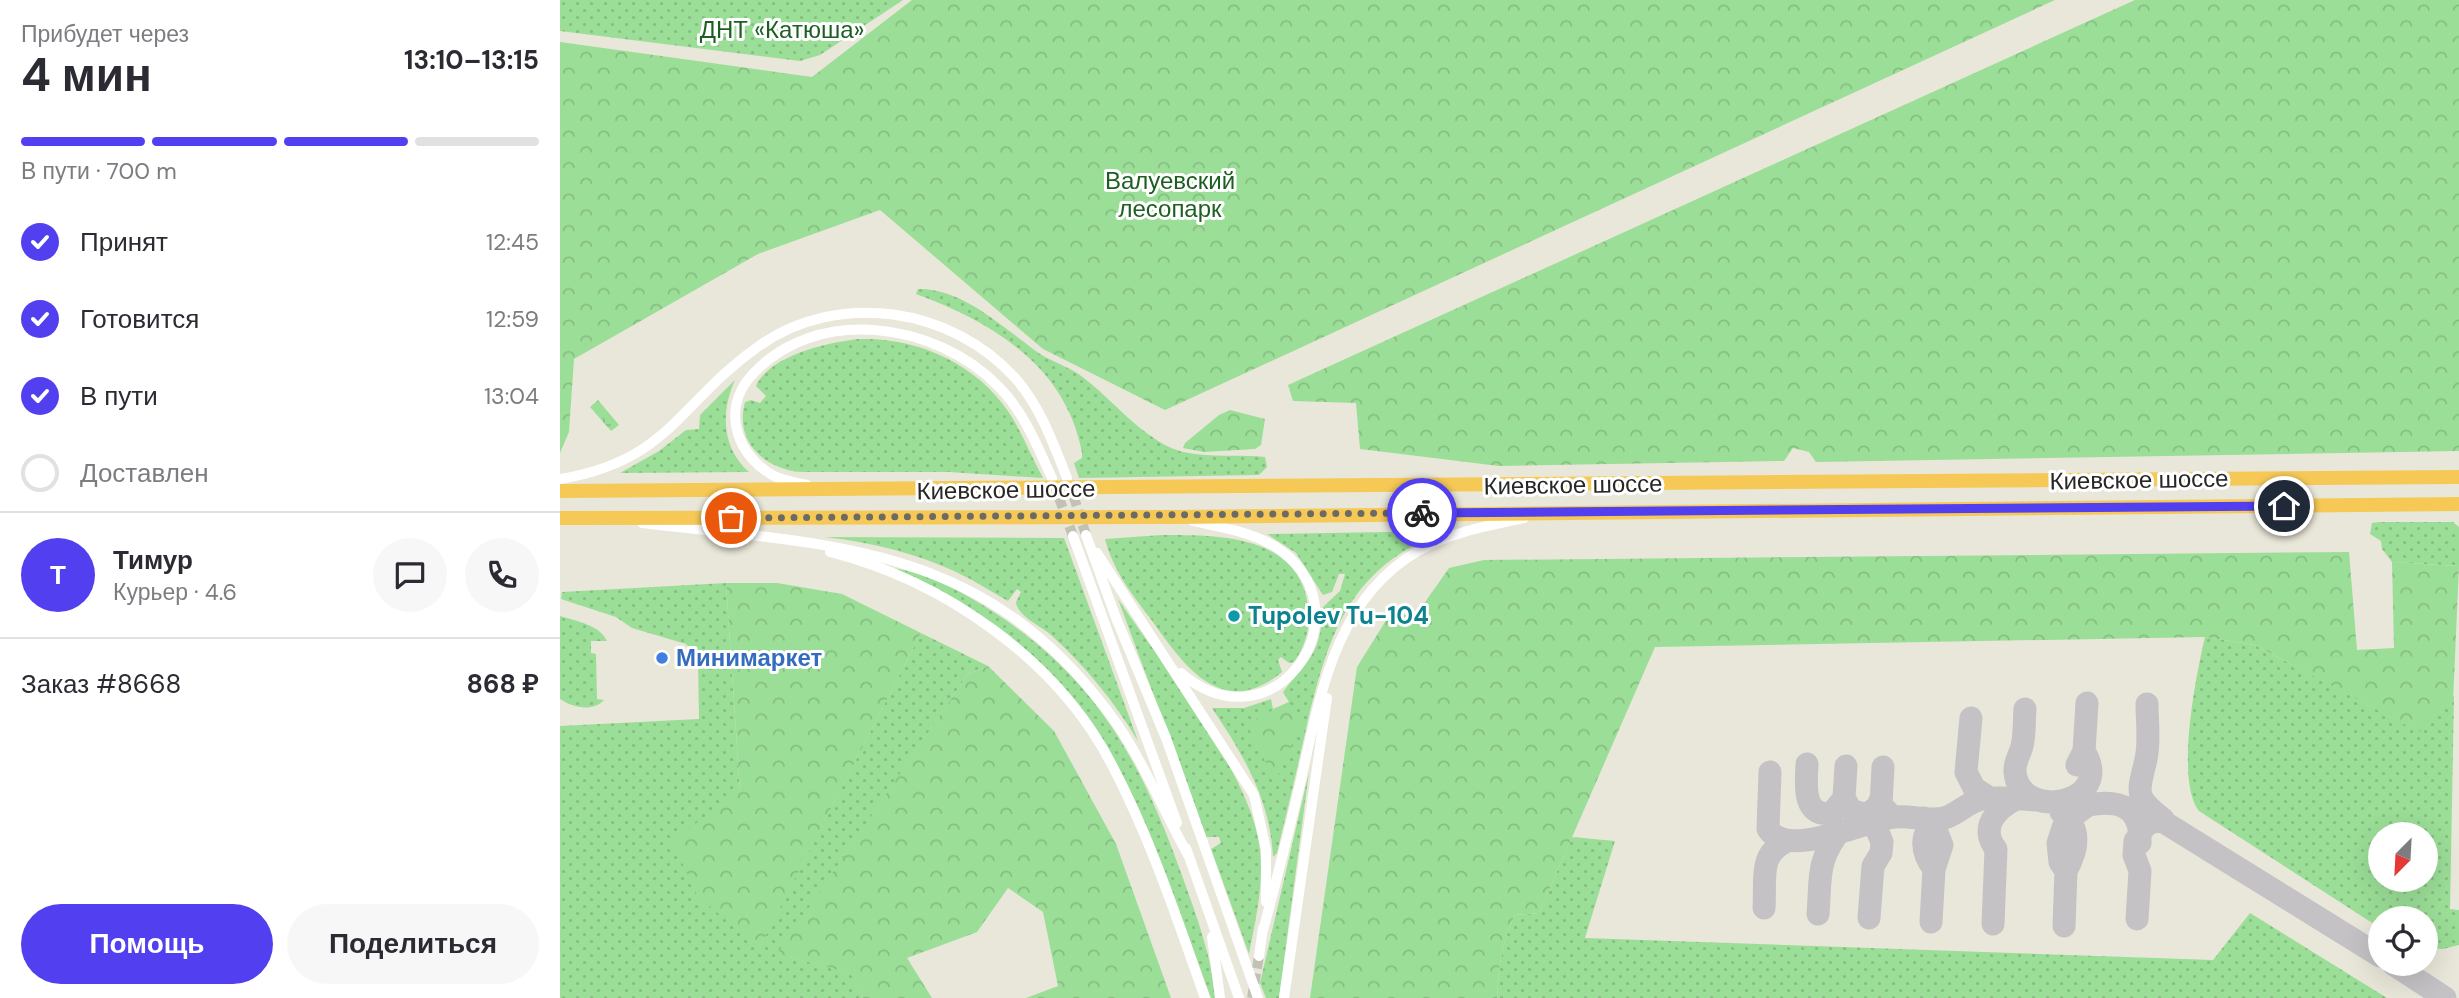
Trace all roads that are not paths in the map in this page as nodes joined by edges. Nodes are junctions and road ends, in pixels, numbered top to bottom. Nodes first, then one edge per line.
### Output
1 (2459, 477) edge
2 (1052, 478) tunnel mouth
3 (1068, 478) tunnel mouth
4 (560, 479) edge
5 (560, 491) edge
6 (841, 492) junction
7 (2459, 504) edge
8 (1556, 511) junction
9 (1173, 517) junction
10 (560, 518) edge
11 (593, 518) junction
12 (1073, 536) tunnel mouth
13 (783, 540) junction
14 (1333, 657) junction
15 (1170, 664) junction
16 (1188, 855) junction
17 (1206, 907) junction
18 (1262, 933) junction
19 (1259, 956) tunnel mouth
20 (1205, 998) edge
21 (1220, 998) edge
22 (1239, 998) edge
23 (1258, 998) edge
24 (1284, 998) edge

1 - 6 highway, Киевское шоссе
2 - 6 main road
3 - 4 main road
5 - 6 highway, Киевское шоссе
7 - 8 highway, Киевское шоссе
8 - 9 highway, Киевское шоссе
8 - 14 main road
9 - 11 highway, Киевское шоссе
9 - 15 main road
10 - 11 highway, Киевское шоссе
11 - 13 main road
12 - 16 main road
13 - 16 main road
13 - 20 main road
14 - 18 main road
14 - 24 main road
15 - 18 main road
15 - 23 main road
16 - 17 main road
17 - 21 main road
17 - 22 main road
18 - 19 main road

